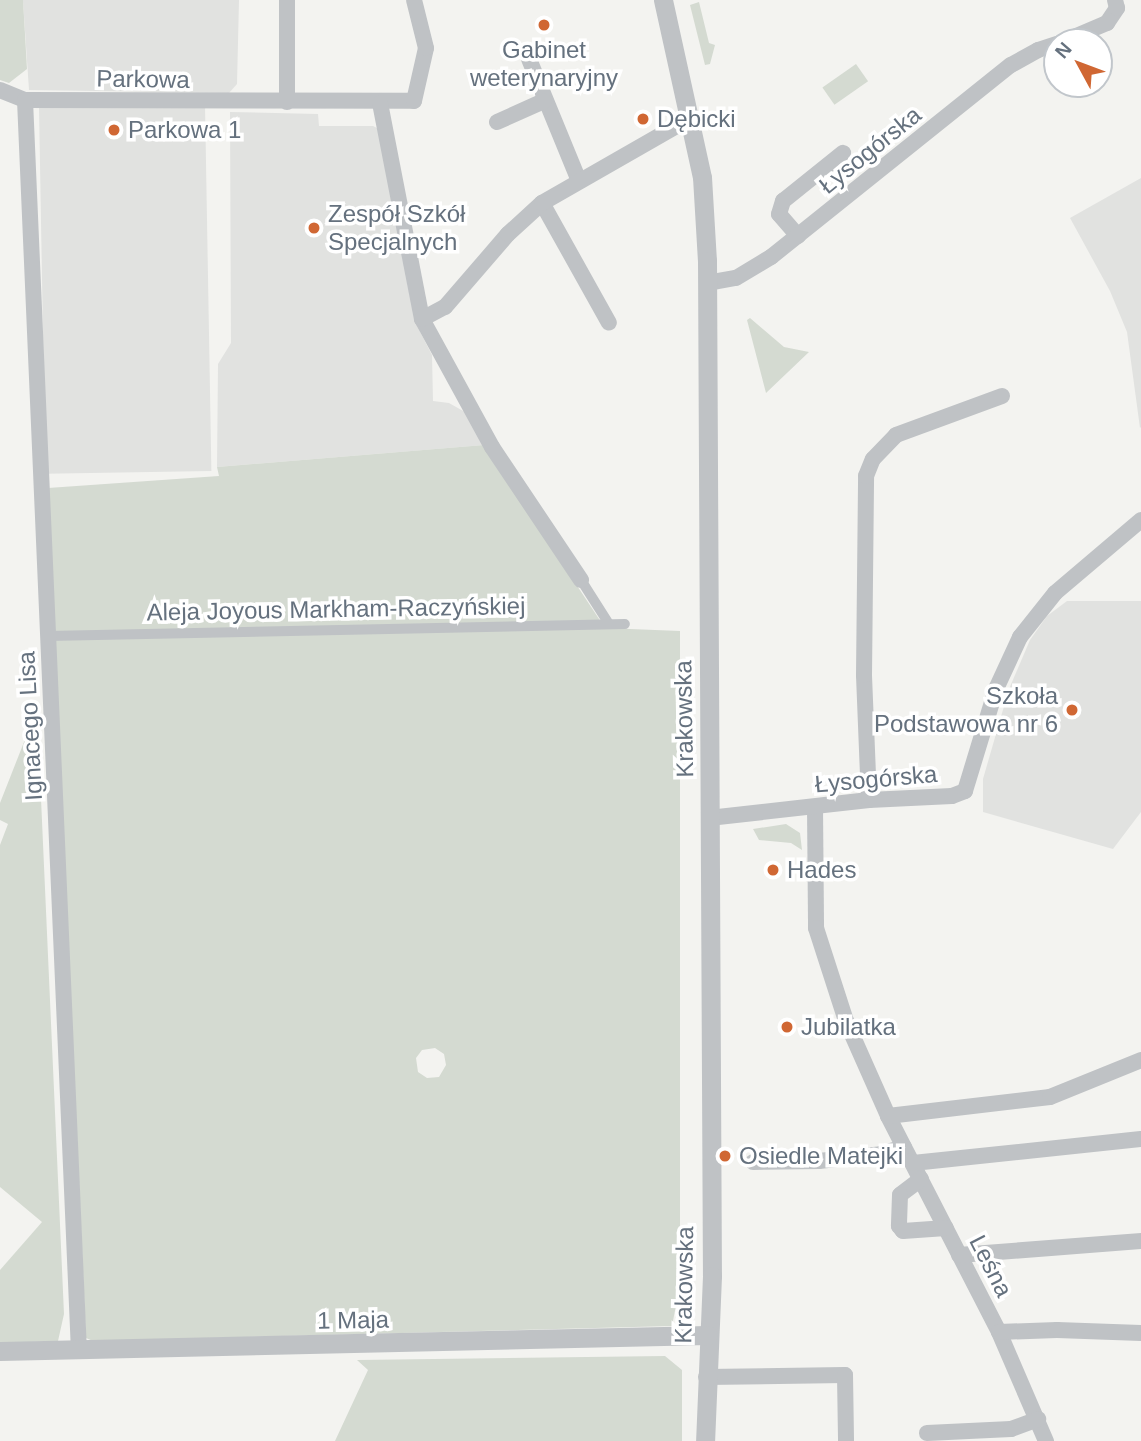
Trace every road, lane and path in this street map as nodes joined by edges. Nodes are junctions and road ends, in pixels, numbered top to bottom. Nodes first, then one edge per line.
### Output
1 (287, 0) edge
2 (414, 0) edge
3 (663, 0) edge
4 (1115, 8) edge
5 (1095, 28) edge
6 (1043, 48) edge
7 (529, 59) dead end
8 (0, 90) edge
9 (25, 100) junction
10 (544, 101) junction
11 (287, 102) junction
12 (380, 103) junction
13 (691, 120) junction
14 (498, 122) dead end
15 (843, 153) dead end
16 (579, 181) junction
17 (542, 203) junction
18 (798, 236) junction
19 (707, 283) junction
20 (422, 319) junction
21 (609, 323) dead end
22 (1002, 396) dead end
23 (1141, 520) edge
24 (581, 580) joint
25 (610, 624) junction
26 (625, 624) dead end
27 (48, 636) junction
28 (869, 800) junction
29 (815, 807) junction
30 (709, 818) junction
31 (1141, 1060) edge
32 (888, 1116) junction
33 (1141, 1139) edge
34 (904, 1147) junction
35 (753, 1162) dead end
36 (913, 1163) junction
37 (921, 1179) junction
38 (946, 1228) junction
39 (1141, 1241) edge
40 (959, 1255) junction
41 (999, 1332) junction
42 (1141, 1333) edge
43 (708, 1335) junction
44 (79, 1350) junction
45 (0, 1351) edge
46 (706, 1377) junction
47 (1038, 1419) junction
48 (927, 1433) dead end
49 (705, 1441) edge
50 (846, 1441) edge
51 (1046, 1441) edge

1 - 11 street
2 - 12 street, Parkowa
3 - 13 street, Krakowska
4 - 5 street, Łysogórska
6 - 18 street, Łysogórska
7 - 10 street
8 - 9 street, Parkowa
9 - 11 street, Parkowa
9 - 27 street, Ignacego Lisa
10 - 14 street
10 - 16 street
11 - 12 street, Parkowa
12 - 20 street
13 - 16 street
13 - 19 street, Krakowska
15 - 18 street
16 - 17 street
17 - 20 street
17 - 21 street
18 - 19 street, Łysogórska
19 - 30 street, Krakowska
20 - 24 street
22 - 28 street
23 - 28 street, Łysogórska
24 - 25 street
25 - 26 street, Aleja Joyous Markham-Raczyńskiej
25 - 27 street, Aleja Joyous Markham-Raczyńskiej
27 - 44 street, Ignacego Lisa
28 - 29 street, Łysogórska
29 - 30 street, Łysogórska
29 - 32 street, Leśna
30 - 43 street, Krakowska
31 - 32 street
32 - 34 street, Leśna
33 - 36 street
34 - 35 street
34 - 36 street, Leśna
36 - 37 street, Leśna
37 - 38 street, Leśna
37 - 38 street
38 - 40 street, Leśna
39 - 40 street
40 - 41 street, Leśna
41 - 42 street
41 - 47 street, Leśna
43 - 44 street, 1 Maja
43 - 46 street, Krakowska
44 - 45 street, 1 Maja
46 - 49 street, Krakowska
46 - 50 street
47 - 48 street
47 - 51 street, Leśna

